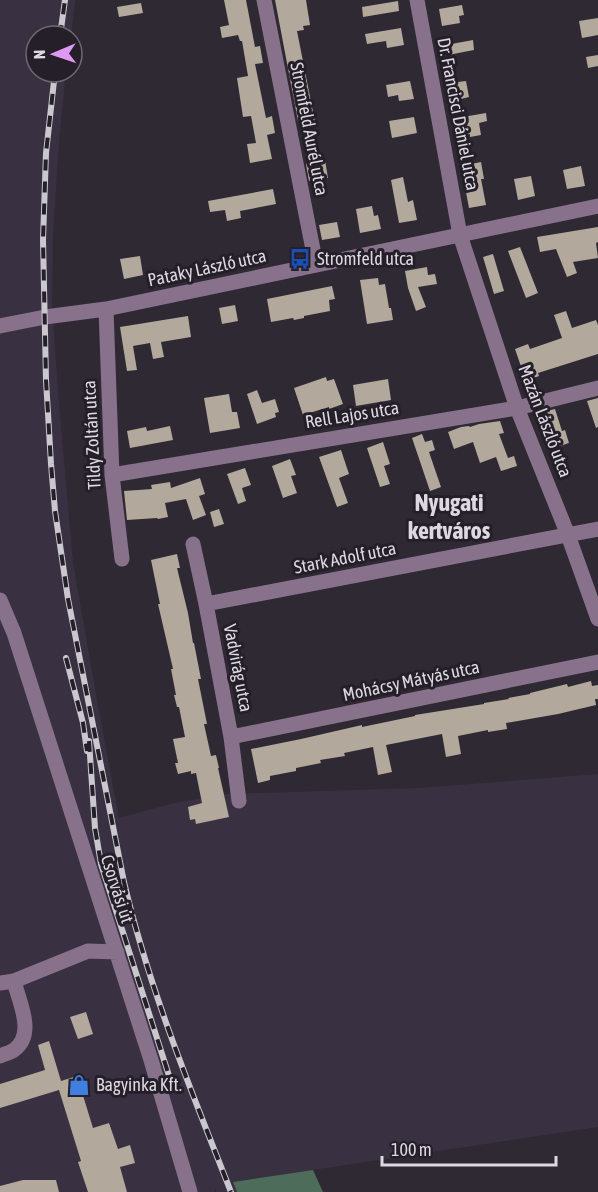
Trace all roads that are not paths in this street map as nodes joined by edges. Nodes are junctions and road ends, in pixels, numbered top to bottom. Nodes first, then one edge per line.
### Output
1 (264, 0) edge
2 (417, 0) edge
3 (598, 206) edge
4 (460, 235) junction
5 (316, 265) junction
6 (106, 309) junction
7 (0, 326) edge
8 (598, 388) edge
9 (517, 408) junction
10 (112, 475) junction
11 (598, 529) edge
12 (568, 535) junction
13 (193, 544) dead end
14 (122, 559) dead end
15 (1, 604) edge
16 (206, 604) junction
17 (598, 619) edge
18 (598, 662) edge
19 (231, 737) junction
20 (239, 801) dead end
21 (117, 952) junction
22 (7, 982) edge
23 (0, 1056) edge
24 (190, 1192) edge

1 - 5 street, Stromfeld Aurél utca
2 - 4 street, Dr. Francisci Dániel utca
3 - 4 street, Pataky László utca
4 - 5 street, Pataky László utca
4 - 9 street, Mazán László utca
5 - 6 street, Pataky László utca
6 - 7 street, Pataky László utca
6 - 10 street, Tildy Zoltán utca
8 - 9 street, Rell Lajos utca
9 - 10 street, Rell Lajos utca
9 - 12 street, Mazán László utca
10 - 14 street, Tildy Zoltán utca
11 - 12 street, Stark Adolf utca
12 - 16 street, Stark Adolf utca
12 - 17 street, Mazán László utca
13 - 16 street, Vadvirág utca
15 - 21 street, Csorvási út
16 - 19 street, Vadvirág utca
18 - 19 street, Mohácsy Mátyás utca
19 - 20 street, Vadvirág utca
21 - 22 street
21 - 24 street, Csorvási út
22 - 23 street

